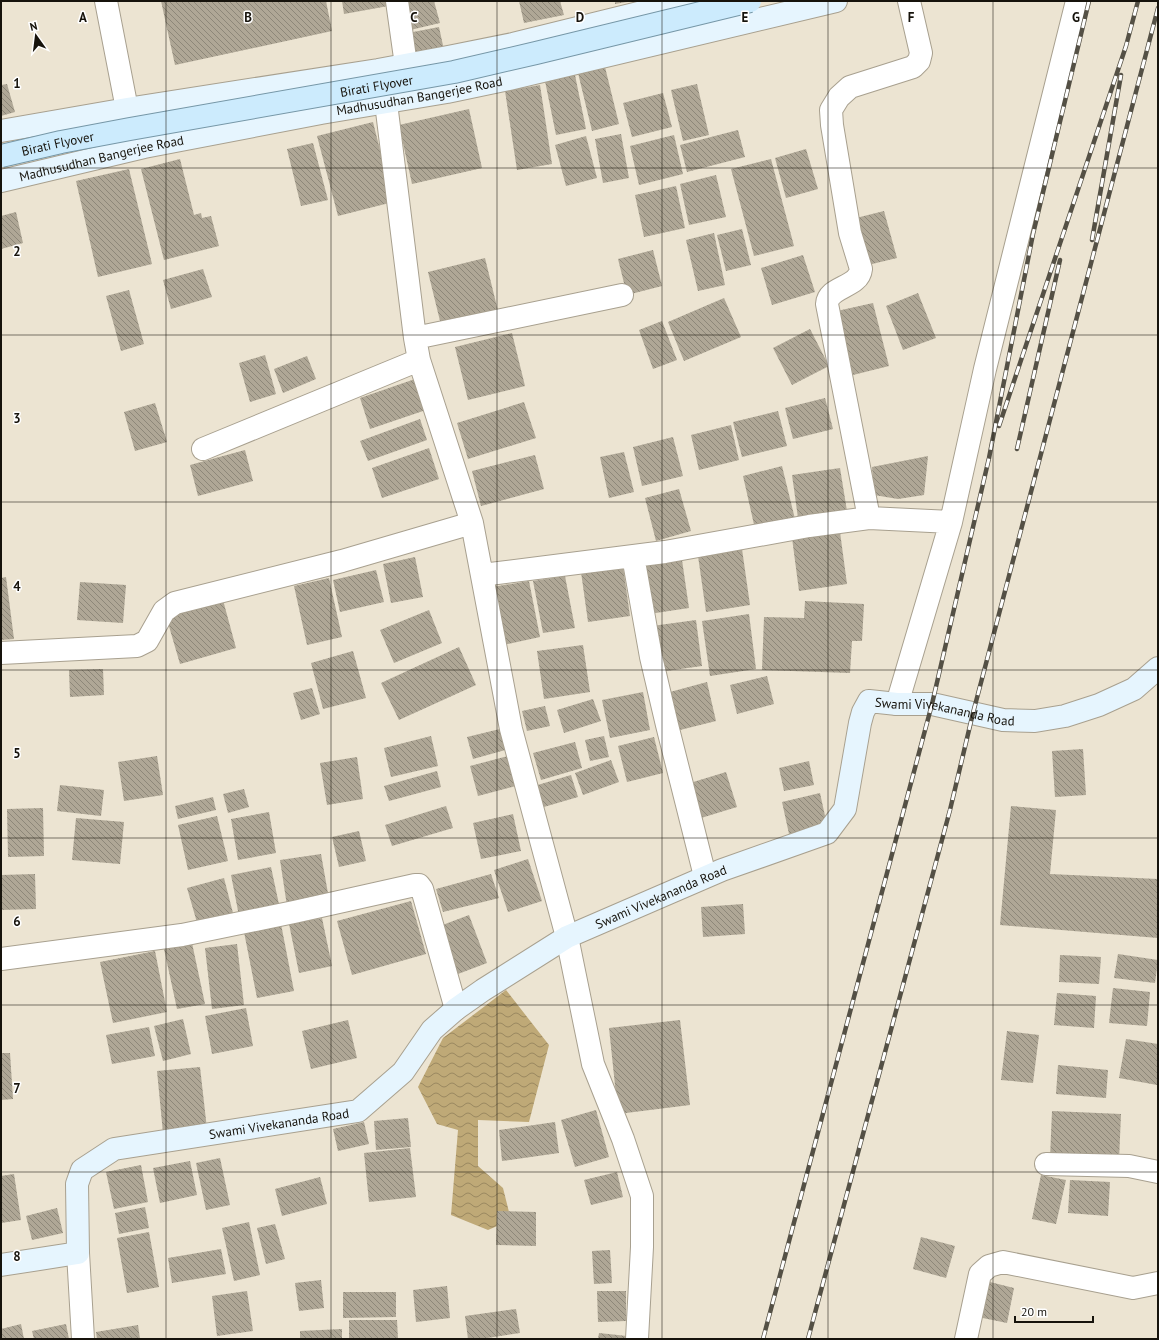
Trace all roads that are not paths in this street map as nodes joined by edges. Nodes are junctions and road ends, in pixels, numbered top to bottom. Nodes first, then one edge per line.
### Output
1 (106, 1) edge
2 (397, 1) edge
3 (687, 1) edge
4 (750, 1) edge
5 (836, 1) edge
6 (909, 1) edge
7 (1077, 1) edge
8 (406, 65) junction
9 (378, 70) junction
10 (386, 103) junction
11 (127, 109) junction
12 (1, 131) edge
13 (1, 156) edge
14 (1, 181) edge
15 (622, 295) dead end
16 (415, 338) junction
17 (419, 360) junction
18 (203, 449) dead end
19 (869, 518) junction
20 (951, 522) junction
21 (472, 523) junction
22 (633, 556) junction
23 (482, 574) junction
24 (1, 653) edge
25 (1158, 668) edge
26 (897, 704) junction
27 (705, 876) junction
28 (567, 937) junction
29 (1, 959) edge
30 (456, 1009) junction
31 (1046, 1164) dead end
32 (1158, 1172) edge
33 (78, 1254) junction
34 (1, 1265) edge
35 (1158, 1283) edge
36 (83, 1339) edge
37 (637, 1339) edge
38 (966, 1339) edge

1 - 11 street
2 - 8 street
3 - 8 main road
4 - 13 main road, Birati Flyover, bridge
5 - 10 main road, Madhusudhan Bangerjee Road
6 - 19 street
7 - 20 street
8 - 9 main road
9 - 10 street
9 - 11 main road
10 - 14 main road, Madhusudhan Bangerjee Road
10 - 16 street
11 - 12 main road
15 - 16 street
16 - 17 street
17 - 18 street
17 - 21 street
19 - 20 street
19 - 22 street
20 - 26 street
21 - 23 street
21 - 24 street
22 - 23 street
22 - 27 street
23 - 28 street
25 - 26 main road, Swami Vivekananda Road
26 - 27 main road, Swami Vivekananda Road
27 - 28 main road, Swami Vivekananda Road
28 - 30 main road, Swami Vivekananda Road
28 - 37 street
29 - 30 street
30 - 33 main road, Swami Vivekananda Road
31 - 32 street
33 - 34 main road
33 - 36 street
35 - 38 street

